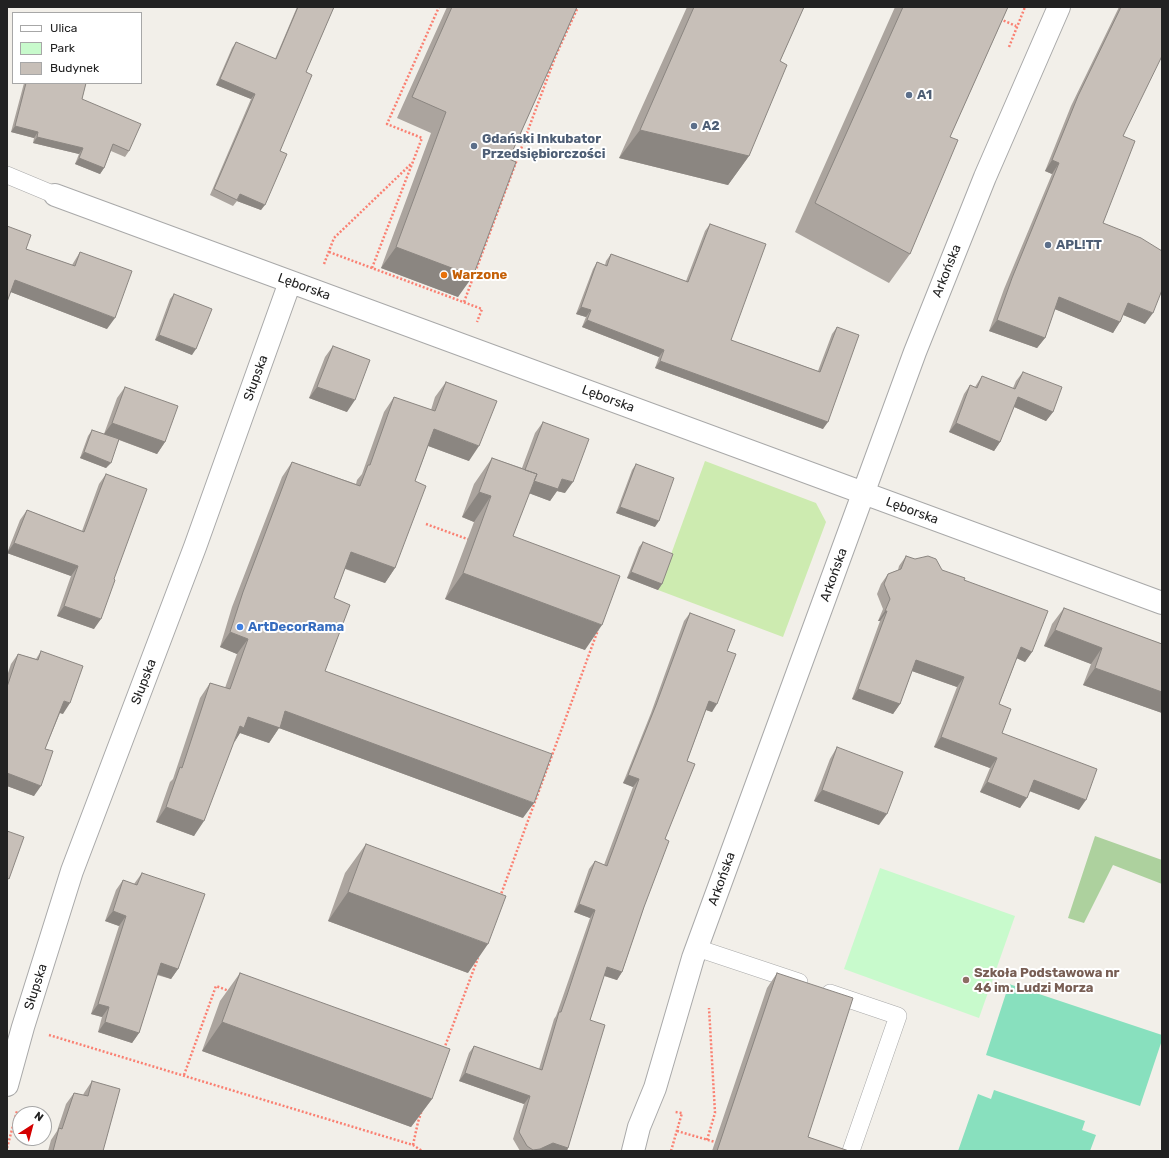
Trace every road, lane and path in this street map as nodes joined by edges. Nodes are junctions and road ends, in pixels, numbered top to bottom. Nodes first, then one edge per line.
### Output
1 (439, 7) edge
2 (578, 7) edge
3 (1025, 7) edge
4 (1059, 7) edge
5 (997, 18) edge
6 (413, 162) junction
7 (7, 176) edge
8 (55, 195) joint
9 (329, 252) junction
10 (325, 262) dead end
11 (372, 268) junction
12 (290, 282) junction
13 (464, 302) junction
14 (477, 322) dead end
15 (864, 493) junction
16 (426, 524) dead end
17 (470, 540) dead end
18 (1162, 603) edge
19 (598, 629) edge
20 (545, 752) edge
21 (552, 755) junction
22 (498, 902) edge
23 (697, 948) junction
24 (479, 954) edge
25 (230, 991) dead end
26 (709, 1007) dead end
27 (23, 1027) junction
28 (444, 1052) edge
29 (184, 1075) junction
30 (7, 1085) edge
31 (423, 1108) edge
32 (669, 1110) dead end
33 (12, 1130) edge
34 (677, 1131) junction
35 (707, 1140) junction
36 (715, 1142) dead end
37 (413, 1145) junction
38 (7, 1148) edge
39 (422, 1151) edge
40 (633, 1151) edge
41 (671, 1151) edge
42 (851, 1151) edge

1 - 6 path
2 - 13 path
3 - 5 path
4 - 15 street, Arkońska
6 - 9 path
6 - 11 path
7 - 8 lane
8 - 12 street, Lęborska
9 - 10 path
9 - 11 path
11 - 13 path
12 - 15 street, Lęborska
12 - 27 street, Słupska
13 - 14 path
15 - 18 street, Lęborska
15 - 23 street, Arkońska
16 - 17 path
19 - 21 path
20 - 21 path
21 - 22 path
23 - 40 street, Arkońska
23 - 42 lane
24 - 28 path
25 - 29 path
26 - 35 path
27 - 29 path
27 - 30 street, Słupska
29 - 37 path
31 - 37 path
32 - 34 path
33 - 38 path
34 - 35 path
34 - 41 path
35 - 36 path
37 - 39 path

